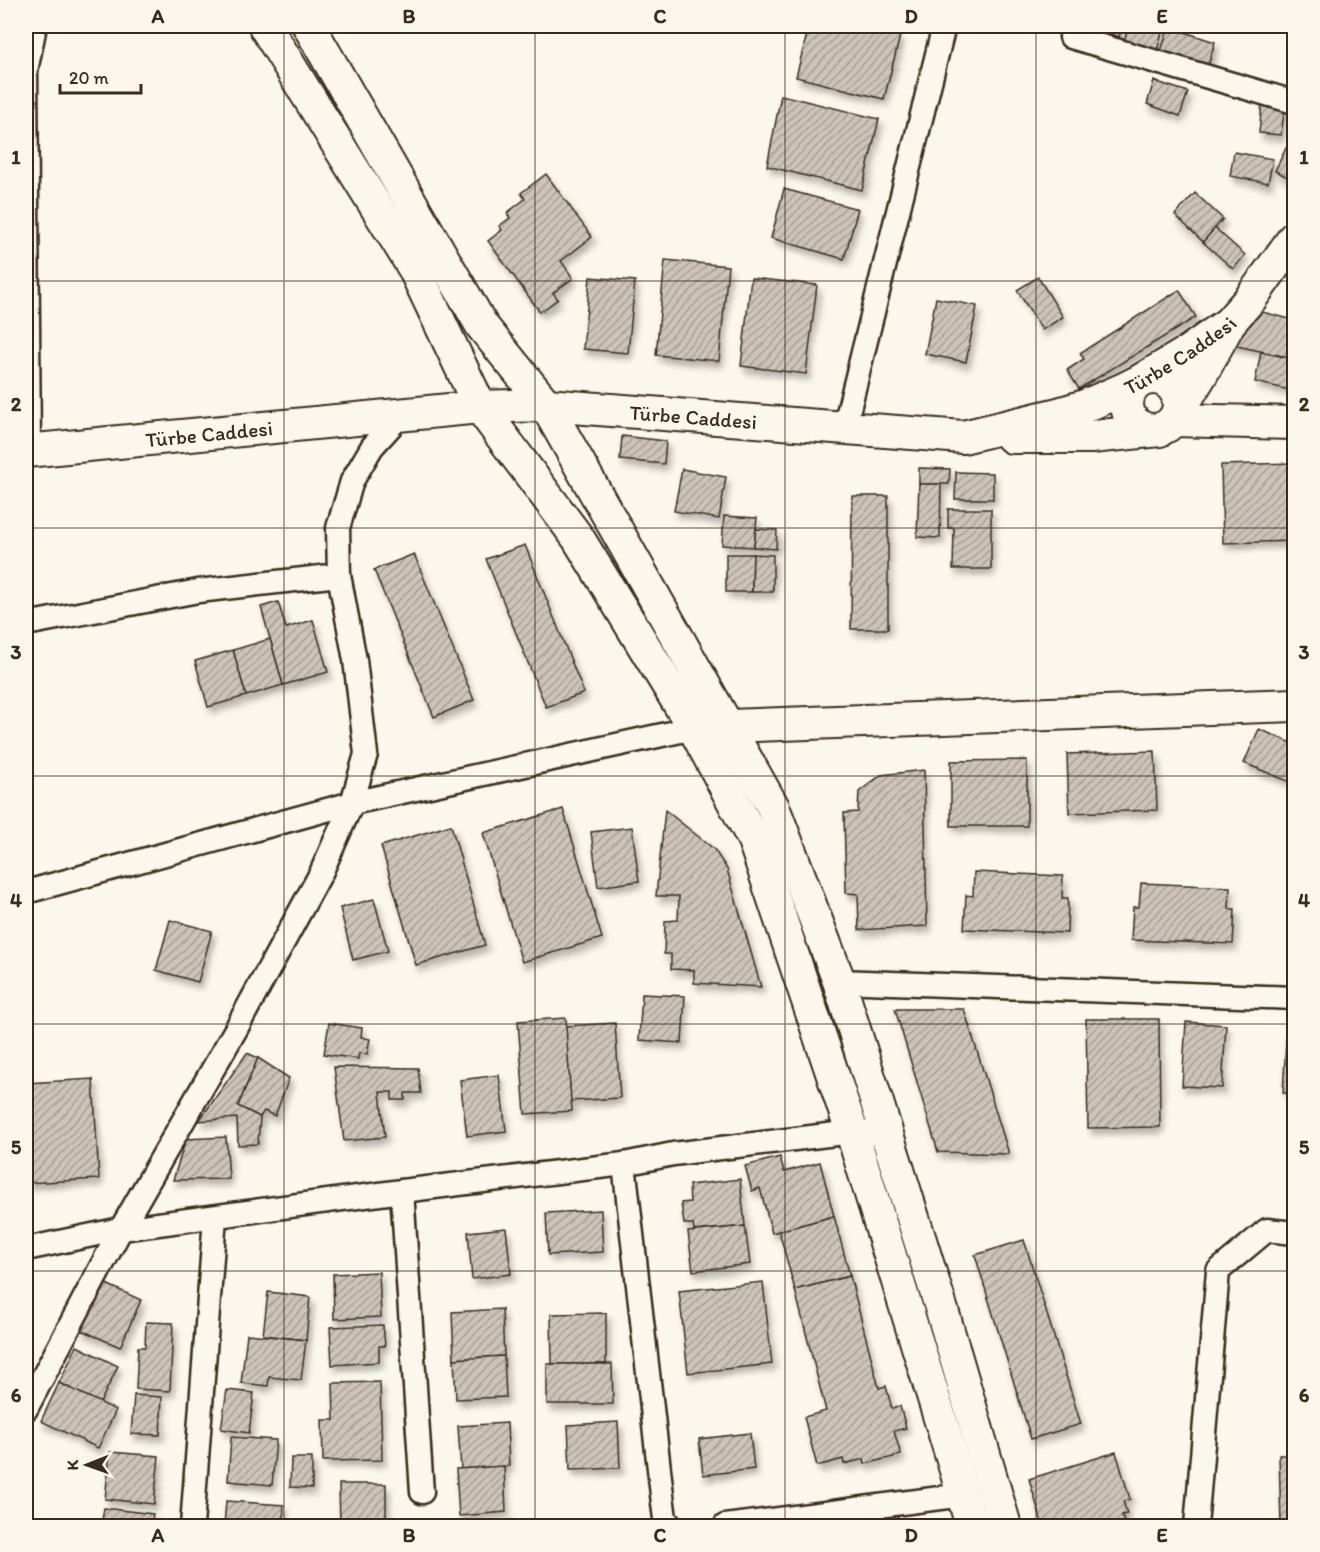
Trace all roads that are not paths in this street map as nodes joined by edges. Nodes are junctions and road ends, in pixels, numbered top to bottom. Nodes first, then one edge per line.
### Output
1 (35, 26) edge
2 (265, 26) edge
3 (309, 26) edge
4 (944, 26) edge
5 (1071, 37) dead end
6 (1294, 102) edge
7 (1294, 238) edge
8 (1229, 323) junction
9 (1140, 381) junction
10 (546, 405) junction
11 (480, 407) junction
12 (400, 416) junction
13 (1170, 421) junction
14 (1294, 423) edge
15 (844, 429) junction
16 (963, 437) junction
17 (27, 451) edge
18 (339, 575) junction
19 (26, 624) edge
20 (1294, 705) edge
21 (728, 726) junction
22 (694, 728) junction
23 (352, 803) junction
24 (26, 892) edge
25 (839, 981) junction
26 (1294, 998) edge
27 (852, 1132) junction
28 (887, 1134) junction
29 (624, 1164) junction
30 (402, 1191) junction
31 (215, 1217) junction
32 (122, 1229) junction
33 (1294, 1233) edge
34 (26, 1249) edge
35 (26, 1409) edge
36 (422, 1492) dead end
37 (963, 1495) junction
38 (663, 1524) edge
39 (192, 1527) edge
40 (725, 1527) edge
41 (972, 1527) edge
42 (1005, 1527) edge
43 (1196, 1527) edge

1 - 17 street
2 - 11 main road
3 - 10 main road
4 - 15 street
5 - 6 street
7 - 8 main road, Türbe Caddesi
8 - 9 main road, Türbe Caddesi
8 - 13 main road
9 - 13 main road
9 - 13 main road
9 - 16 main road, Türbe Caddesi
10 - 11 main road, Türbe Caddesi
10 - 15 main road, Türbe Caddesi
10 - 21 main road
11 - 12 main road, Türbe Caddesi
11 - 22 main road
12 - 17 main road, Türbe Caddesi
12 - 18 street
13 - 14 main road
13 - 16 main road
15 - 16 main road, Türbe Caddesi
18 - 19 street
18 - 23 street
20 - 21 main road
21 - 22 street
21 - 25 main road
22 - 23 street
22 - 27 main road
23 - 24 street
23 - 32 street
25 - 26 street
25 - 28 main road
27 - 28 street
27 - 29 street
27 - 37 main road
28 - 42 main road
29 - 30 street
29 - 38 street
30 - 31 street
30 - 36 street
31 - 32 street
31 - 39 street
32 - 34 street
32 - 35 street
33 - 43 street
37 - 40 street
37 - 41 main road

